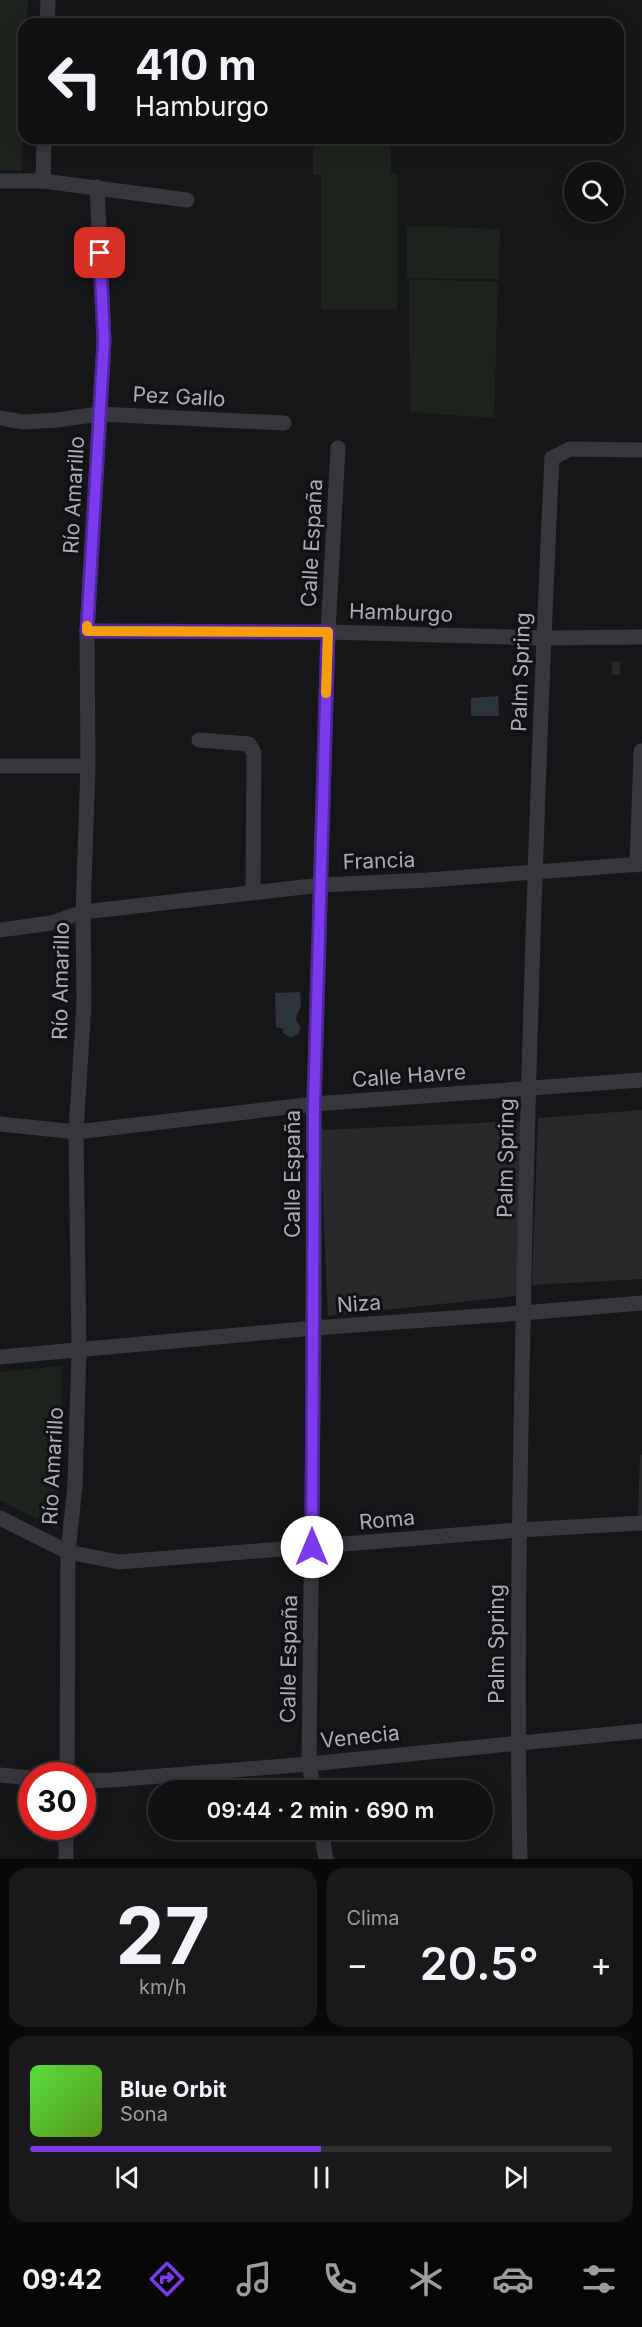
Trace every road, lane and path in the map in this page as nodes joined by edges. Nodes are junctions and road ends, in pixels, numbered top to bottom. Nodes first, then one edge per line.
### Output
1 (48, 0) edge
2 (47, 18) edge
3 (44, 144) edge
4 (0, 181) edge
5 (43, 181) junction
6 (97, 187) junction
7 (187, 200) dead end
8 (99, 414) junction
9 (0, 418) edge
10 (284, 423) dead end
11 (338, 448) dead end
12 (642, 450) edge
13 (87, 631) junction
14 (328, 632) junction
15 (642, 637) edge
16 (543, 638) junction
17 (199, 740) dead end
18 (641, 751) edge
19 (0, 766) edge
20 (88, 766) junction
21 (639, 864) edge
22 (535, 871) junction
23 (321, 885) junction
24 (253, 892) junction
25 (83, 912) junction
26 (0, 930) edge
27 (642, 1080) edge
28 (528, 1089) junction
29 (314, 1104) junction
30 (0, 1124) edge
31 (76, 1132) junction
32 (642, 1303) edge
33 (523, 1313) junction
34 (314, 1328) junction
35 (79, 1350) junction
36 (0, 1357) edge
37 (0, 1518) edge
38 (642, 1523) edge
39 (518, 1530) junction
40 (312, 1547) junction
41 (68, 1552) junction
42 (642, 1731) edge
43 (518, 1742) junction
44 (67, 1762) edge
45 (309, 1764) junction
46 (0, 1775) edge
47 (18, 1777) edge
48 (312, 1780) edge
49 (96, 1781) edge
50 (66, 1840) edge
51 (323, 1840) edge
52 (66, 1859) edge
53 (326, 1859) edge
54 (520, 1859) edge

1 - 2 street
3 - 5 street
4 - 5 street
5 - 6 street
6 - 7 street
6 - 8 street, Río Amarillo
8 - 9 street, Pez Gallo
8 - 10 street, Pez Gallo
8 - 13 street, Río Amarillo
11 - 14 street, Calle España
12 - 16 street, Palm Spring
13 - 14 street, Hamburgo
13 - 20 street, Río Amarillo
14 - 16 street, Hamburgo
14 - 23 street, Calle España
15 - 16 street, Hamburgo
16 - 22 street, Palm Spring
17 - 24 street
18 - 21 street
19 - 20 street
20 - 25 street, Río Amarillo
21 - 22 street, Francia
22 - 23 street, Francia
22 - 28 street, Palm Spring
23 - 24 street, Francia
23 - 29 street, Calle España
24 - 25 street, Francia
25 - 26 street, Francia
25 - 31 street, Río Amarillo
27 - 28 street, Calle Havre
28 - 29 street, Calle Havre
28 - 33 street, Palm Spring
29 - 31 street, Calle Havre
29 - 34 street, Calle España
30 - 31 street, Calle Havre
31 - 35 street, Río Amarillo
32 - 33 street, Niza
33 - 34 street, Niza
33 - 39 street, Palm Spring
34 - 35 street, Niza
34 - 40 street, Calle España
35 - 36 street, Niza
35 - 41 street, Río Amarillo
37 - 41 street, Roma
38 - 39 street, Roma
39 - 40 street, Roma
39 - 43 street, Palm Spring
40 - 41 street, Roma
40 - 45 street, Calle España
41 - 44 street, Río Amarillo
42 - 43 street, Venecia
43 - 45 street, Venecia
43 - 54 street, Palm Spring
45 - 48 street, Calle España
45 - 49 street, Venecia
46 - 47 street
50 - 52 street
51 - 53 street

